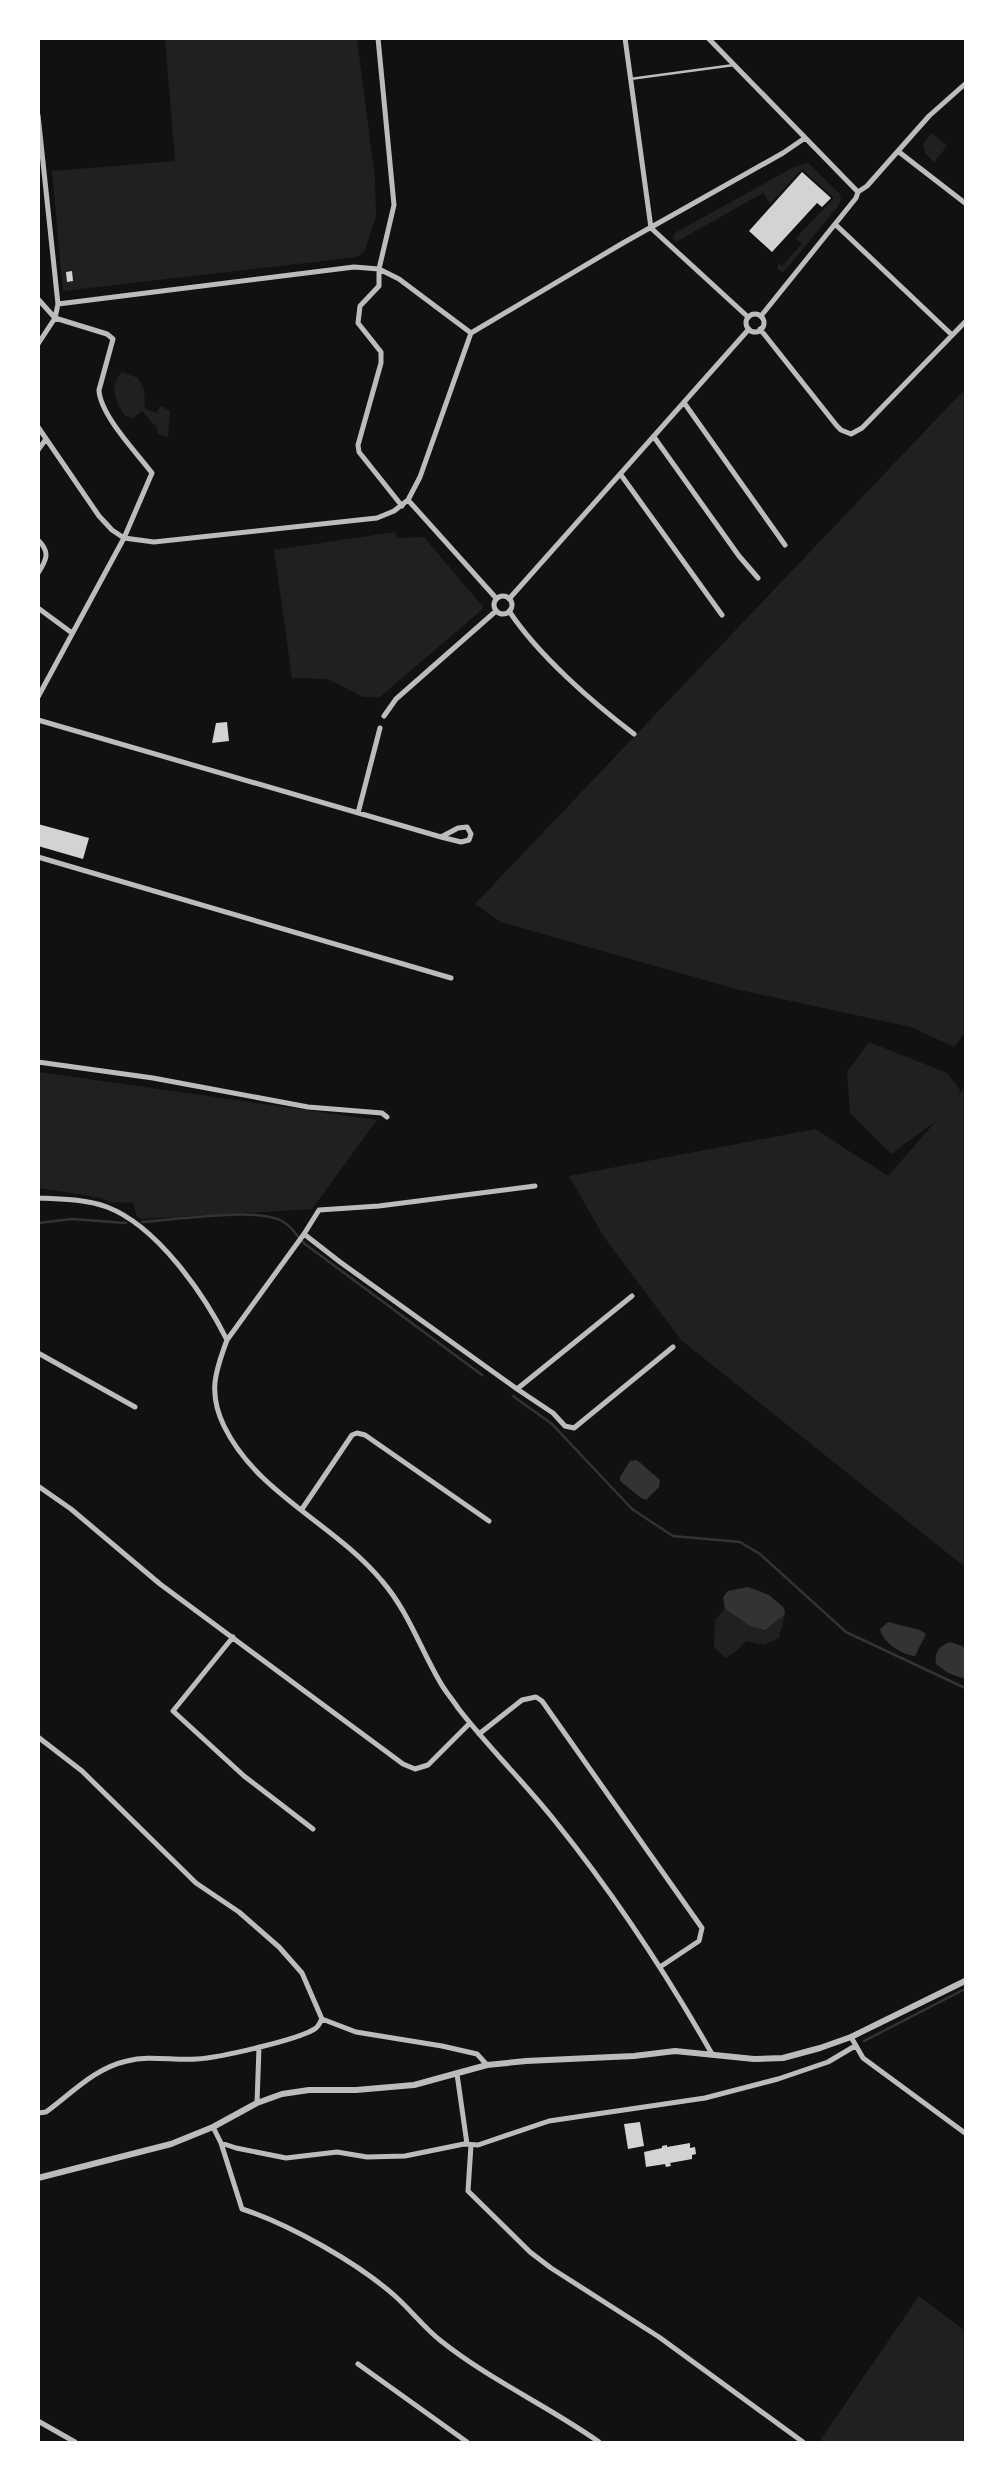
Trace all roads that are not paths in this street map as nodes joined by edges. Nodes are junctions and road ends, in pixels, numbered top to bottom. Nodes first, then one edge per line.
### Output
1 (378, 38) edge
2 (625, 38) edge
3 (708, 38) edge
4 (734, 65) junction
5 (630, 79) junction
6 (965, 84) edge
7 (38, 115) edge
8 (805, 138) junction
9 (899, 152) junction
10 (858, 192) junction
11 (965, 203) edge
12 (835, 224) junction
13 (651, 228) junction
14 (379, 269) junction
15 (38, 299) edge
16 (58, 304) junction
17 (761, 316) junction
18 (748, 317) junction
19 (55, 318) junction
20 (965, 322) edge
21 (749, 329) junction
22 (760, 330) junction
23 (471, 333) junction
24 (952, 335) junction
25 (38, 344) edge
26 (685, 404) junction
27 (38, 427) edge
28 (654, 437) junction
29 (46, 439) junction
30 (38, 450) edge
31 (621, 475) junction
32 (408, 500) junction
33 (402, 506) junction
34 (124, 538) junction
35 (38, 540) edge
36 (785, 545) dead end
37 (38, 573) edge
38 (758, 578) dead end
39 (496, 598) junction
40 (509, 598) junction
41 (38, 608) edge
42 (496, 611) junction
43 (509, 611) junction
44 (722, 615) dead end
45 (72, 633) junction
46 (38, 697) edge
47 (384, 716) dead end
48 (38, 720) edge
49 (380, 729) dead end
50 (634, 734) dead end
51 (358, 813) junction
52 (441, 837) junction
53 (38, 857) edge
54 (451, 978) dead end
55 (38, 1062) edge
56 (387, 1117) dead end
57 (535, 1186) dead end
58 (38, 1198) edge
59 (303, 1235) junction
60 (632, 1296) dead end
61 (227, 1340) junction
62 (673, 1347) dead end
63 (38, 1353) edge
64 (517, 1390) junction
65 (135, 1407) dead end
66 (38, 1486) edge
67 (302, 1509) junction
68 (489, 1521) dead end
69 (233, 1637) junction
70 (470, 1723) junction
71 (479, 1734) junction
72 (38, 1737) edge
73 (313, 1829) dead end
74 (660, 1968) junction
75 (965, 1981) edge
76 (322, 2019) junction
77 (851, 2037) junction
78 (855, 2046) junction
79 (259, 2047) junction
80 (712, 2054) junction
81 (487, 2065) junction
82 (457, 2074) junction
83 (257, 2103) junction
84 (38, 2113) edge
85 (213, 2127) junction
86 (965, 2133) edge
87 (221, 2143) junction
88 (469, 2144) junction
89 (38, 2178) edge
90 (358, 2364) dead end
91 (38, 2421) edge
92 (75, 2442) edge
93 (467, 2442) edge
94 (598, 2442) edge
95 (803, 2442) edge

1 - 14 street
2 - 5 street
3 - 4 street
4 - 5 lane
4 - 8 street
5 - 13 street
6 - 9 street
7 - 16 street
8 - 10 street
8 - 13 street
9 - 10 street
9 - 11 street
10 - 12 street
12 - 17 street
12 - 24 street
13 - 18 street
13 - 23 street
14 - 16 street
14 - 23 street
14 - 33 street
15 - 19 street
16 - 19 street
17 - 18 street
17 - 22 street
18 - 21 street
19 - 25 street
19 - 34 street
20 - 24 street
21 - 22 street
21 - 26 street
22 - 24 street
23 - 32 street
26 - 28 street
26 - 36 street
27 - 29 street
28 - 31 street
28 - 38 street
29 - 30 street
29 - 34 street
31 - 40 street
31 - 44 street
32 - 33 street
32 - 39 street
33 - 34 street
34 - 45 street
35 - 37 street
39 - 40 street
39 - 42 street
40 - 43 street
41 - 45 street
42 - 43 street
42 - 47 street
43 - 50 street
45 - 46 street
48 - 51 street
49 - 51 street
51 - 52 street
52 - 52 street
53 - 54 street
55 - 56 street
57 - 59 street
58 - 61 street
59 - 61 street
59 - 64 street
60 - 64 street
61 - 67 street
62 - 64 street
63 - 65 street
66 - 69 street
67 - 68 street
67 - 70 street
69 - 70 street
69 - 73 street
70 - 71 street
71 - 74 street
71 - 74 street
72 - 76 street
74 - 80 street
75 - 77 street
76 - 79 street
76 - 81 street
77 - 78 street
77 - 80 street
78 - 86 street
78 - 88 street
79 - 83 street
79 - 84 street
80 - 81 street
81 - 82 street
82 - 83 street
82 - 88 street
83 - 85 street
85 - 87 street
85 - 89 street
87 - 88 street
87 - 94 street
88 - 95 street
90 - 93 street
91 - 92 street

